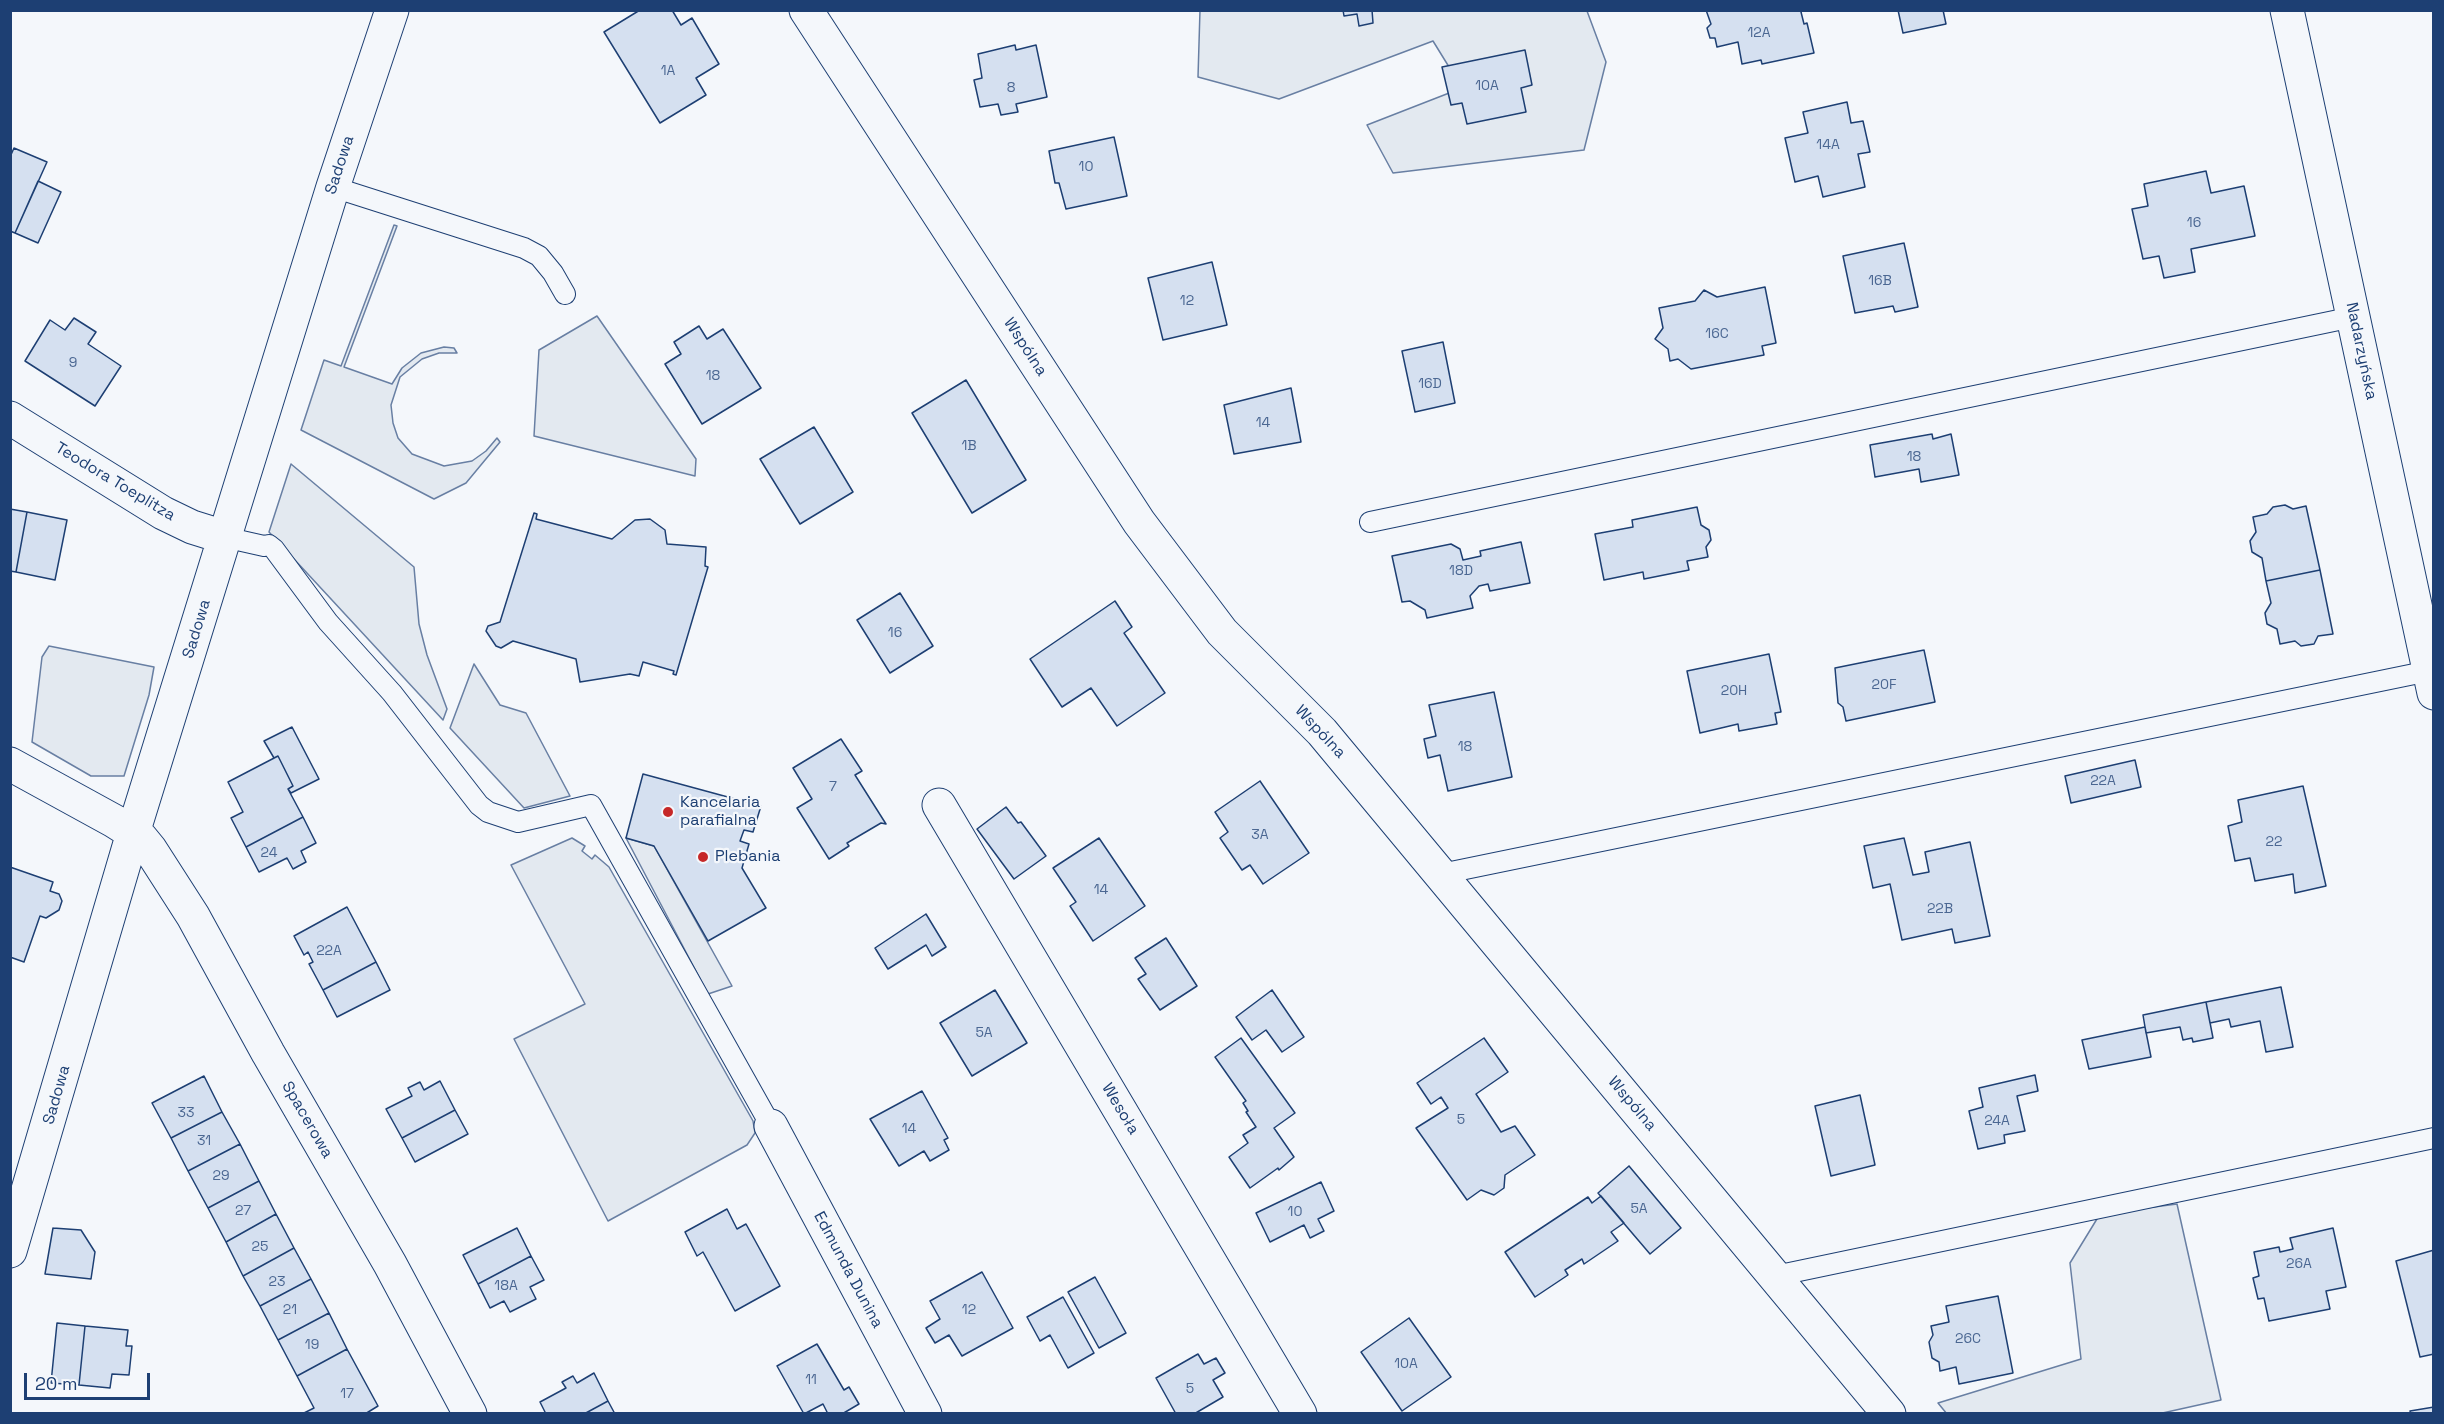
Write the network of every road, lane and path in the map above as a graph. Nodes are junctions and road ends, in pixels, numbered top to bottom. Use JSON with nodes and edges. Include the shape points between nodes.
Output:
{"nodes":[{"id":1,"x":392,"y":10,"type":"edge"},
{"id":2,"x":806,"y":10,"type":"edge"},
{"id":3,"x":2287,"y":10,"type":"edge"},
{"id":4,"x":333,"y":188,"type":"junction"},
{"id":5,"x":565,"y":294,"type":"dead end"},
{"id":6,"x":2353,"y":317,"type":"junction"},
{"id":7,"x":10,"y":418,"type":"edge"},
{"id":8,"x":1370,"y":522,"type":"dead end"},
{"id":9,"x":224,"y":537,"type":"junction"},
{"id":10,"x":2431,"y":682,"type":"edge"},
{"id":11,"x":10,"y":764,"type":"edge"},
{"id":12,"x":939,"y":805,"type":"dead end"},
{"id":13,"x":133,"y":833,"type":"junction"},
{"id":14,"x":1441,"y":874,"type":"junction"},
{"id":15,"x":771,"y":1126,"type":"joint"},
{"id":16,"x":2433,"y":1138,"type":"edge"},
{"id":17,"x":19,"y":1193,"type":"edge"},
{"id":18,"x":10,"y":1251,"type":"edge"},
{"id":19,"x":1775,"y":1276,"type":"junction"},
{"id":20,"x":459,"y":1410,"type":"edge"},
{"id":21,"x":925,"y":1413,"type":"edge"},
{"id":22,"x":1300,"y":1413,"type":"edge"},
{"id":23,"x":1889,"y":1413,"type":"edge"}],
"edges":[{"from":1,"to":4,"type":"street","name":"Sadowa"},
{"from":2,"to":14,"type":"street","name":"Wspólna","via":[[1139,522],[1222,632],[1322,732]]},
{"from":3,"to":6,"type":"street","name":"Nadarzyńska"},
{"from":4,"to":5,"type":"lane","via":[[524,248],[539,256]]},
{"from":4,"to":9,"type":"street","name":"Sadowa"},
{"from":6,"to":8,"type":"lane"},
{"from":6,"to":10,"type":"street","name":"Nadarzyńska"},
{"from":7,"to":9,"type":"street","name":"Teodora Toeplitza","via":[[163,513]]},
{"from":9,"to":13,"type":"street","name":"Sadowa"},
{"from":9,"to":15,"type":"lane","via":[[274,549],[328,622],[392,693],[488,812],[518,822],[591,805]]},
{"from":10,"to":14,"type":"lane"},
{"from":11,"to":13,"type":"street","name":"Spacerowa"},
{"from":12,"to":22,"type":"street","name":"Wesoła"},
{"from":13,"to":17,"type":"street","name":"Sadowa"},
{"from":13,"to":20,"type":"street","name":"Spacerowa","via":[[150,849],[193,916],[390,1264]]},
{"from":14,"to":19,"type":"street","name":"Wspólna"},
{"from":15,"to":21,"type":"street","name":"Edmunda Dunina"},
{"from":16,"to":19,"type":"lane"},
{"from":17,"to":18,"type":"street","name":"Sadowa"},
{"from":19,"to":23,"type":"street","name":"Wspólna"}]}
